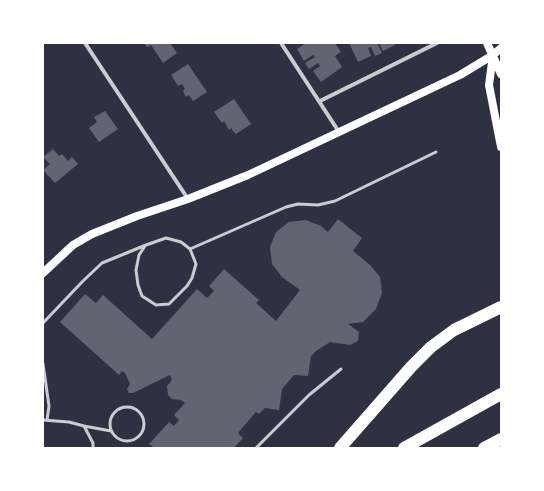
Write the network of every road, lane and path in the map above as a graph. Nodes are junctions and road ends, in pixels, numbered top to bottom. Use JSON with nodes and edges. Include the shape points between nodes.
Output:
{"nodes":[{"id":1,"x":85,"y":43,"type":"edge"},
{"id":2,"x":281,"y":43,"type":"edge"},
{"id":3,"x":437,"y":43,"type":"edge"},
{"id":4,"x":487,"y":43,"type":"edge"},
{"id":5,"x":501,"y":48,"type":"edge"},
{"id":6,"x":493,"y":55,"type":"junction"},
{"id":7,"x":501,"y":74,"type":"edge"},
{"id":8,"x":320,"y":101,"type":"junction"},
{"id":9,"x":340,"y":132,"type":"junction"},
{"id":10,"x":501,"y":147,"type":"edge"},
{"id":11,"x":436,"y":152,"type":"dead end"},
{"id":12,"x":188,"y":199,"type":"junction"},
{"id":13,"x":146,"y":245,"type":"junction"},
{"id":14,"x":190,"y":249,"type":"junction"},
{"id":15,"x":43,"y":273,"type":"edge"},
{"id":16,"x":501,"y":307,"type":"edge"},
{"id":17,"x":43,"y":323,"type":"edge"},
{"id":18,"x":43,"y":364,"type":"edge"},
{"id":19,"x":341,"y":369,"type":"dead end"},
{"id":20,"x":501,"y":394,"type":"edge"},
{"id":21,"x":45,"y":420,"type":"edge"},
{"id":22,"x":84,"y":426,"type":"junction"},
{"id":23,"x":111,"y":432,"type":"junction"},
{"id":24,"x":501,"y":439,"type":"edge"},
{"id":25,"x":92,"y":448,"type":"edge"},
{"id":26,"x":256,"y":448,"type":"edge"},
{"id":27,"x":340,"y":448,"type":"edge"},
{"id":28,"x":404,"y":448,"type":"edge"},
{"id":29,"x":484,"y":448,"type":"edge"}],
"edges":[{"from":1,"to":12,"type":"street"},
{"from":2,"to":8,"type":"street"},
{"from":3,"to":8,"type":"street"},
{"from":4,"to":6,"type":"main road"},
{"from":5,"to":6,"type":"main road"},
{"from":6,"to":7,"type":"main road"},
{"from":6,"to":9,"type":"main road","via":[[460,75]]},
{"from":6,"to":10,"type":"main road","via":[[489,85]]},
{"from":8,"to":9,"type":"street"},
{"from":9,"to":12,"type":"main road","via":[[248,175]]},
{"from":11,"to":14,"type":"lane","via":[[335,201],[318,205],[286,206]]},
{"from":12,"to":15,"type":"main road","via":[[92,234],[72,246]]},
{"from":13,"to":14,"type":"lane","via":[[166,238],[181,242]]},
{"from":13,"to":14,"type":"lane","via":[[139,255],[136,270],[138,285],[142,296],[156,305],[169,304],[192,278],[196,264]]},
{"from":13,"to":17,"type":"lane","via":[[102,263]]},
{"from":16,"to":27,"type":"highway","via":[[454,330],[431,347]]},
{"from":18,"to":21,"type":"lane","via":[[49,406]]},
{"from":19,"to":26,"type":"lane","via":[[310,395]]},
{"from":20,"to":28,"type":"highway"},
{"from":21,"to":22,"type":"lane"},
{"from":22,"to":23,"type":"lane"},
{"from":22,"to":25,"type":"lane","via":[[93,443]]},
{"from":23,"to":23,"type":"lane","via":[[125,441],[136,438],[144,423],[140,413],[130,407],[120,408],[110,421]]},
{"from":24,"to":29,"type":"highway"}]}
